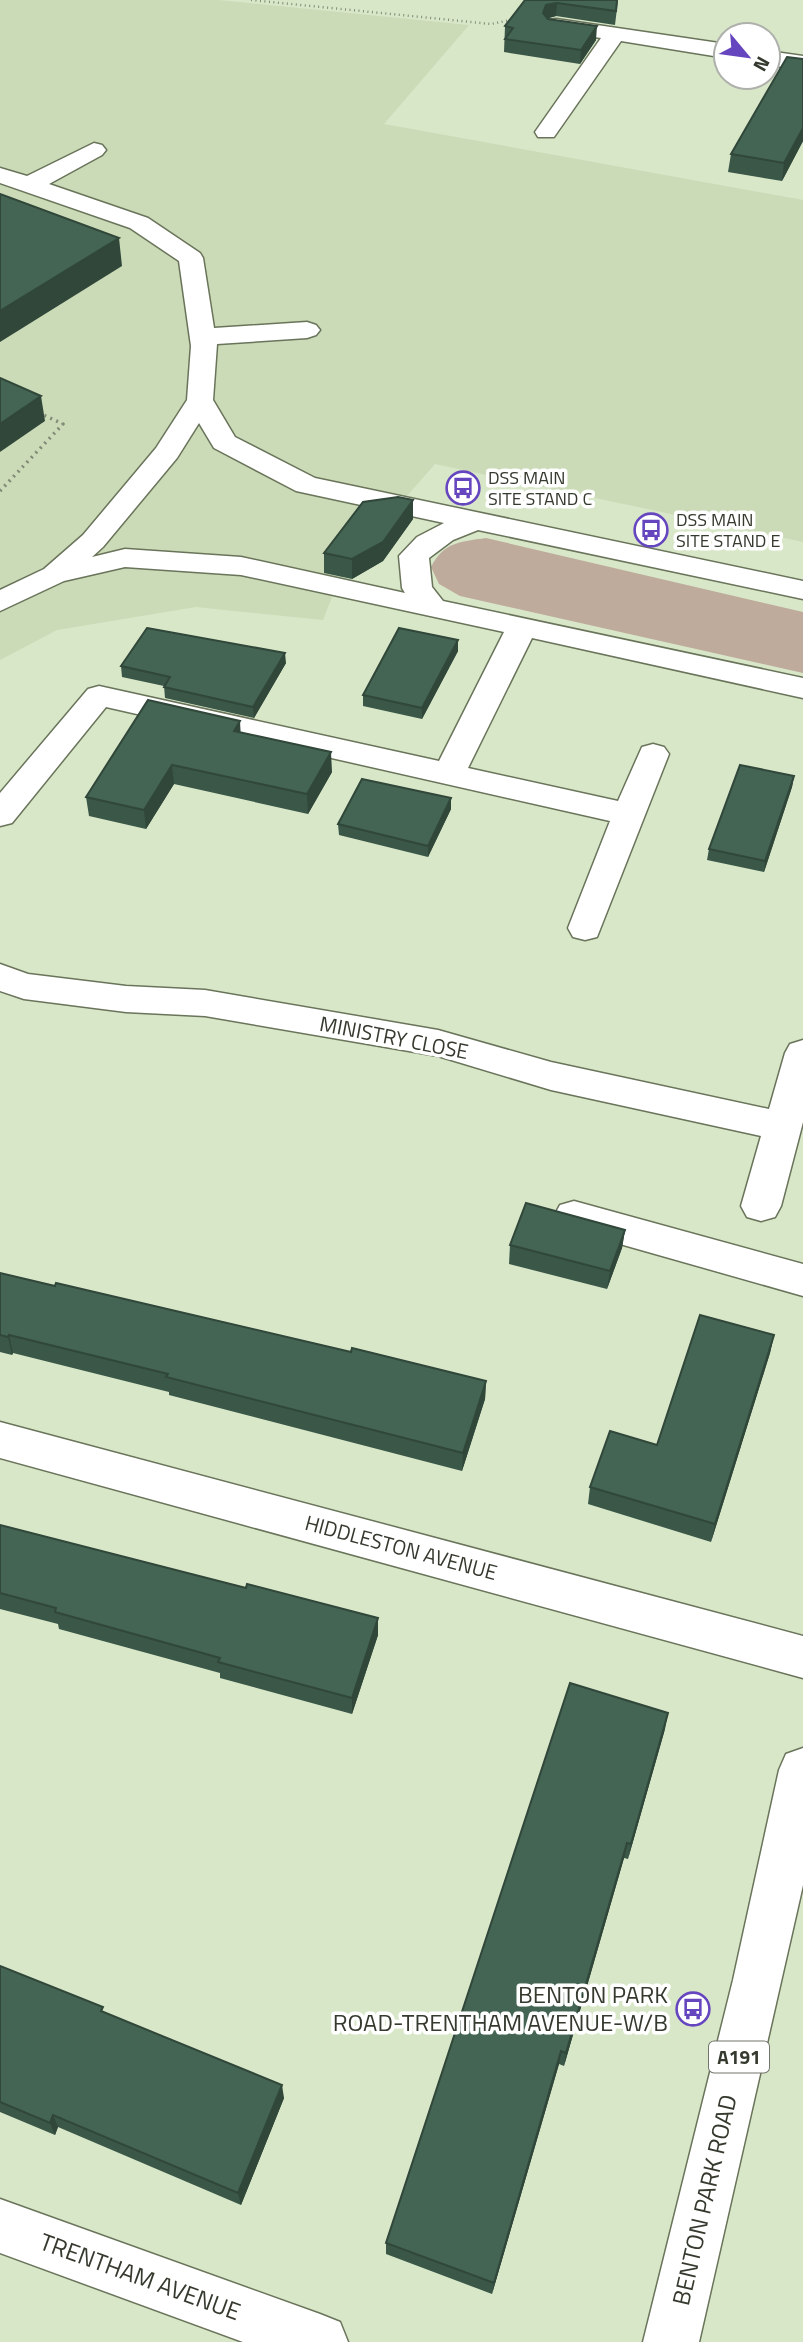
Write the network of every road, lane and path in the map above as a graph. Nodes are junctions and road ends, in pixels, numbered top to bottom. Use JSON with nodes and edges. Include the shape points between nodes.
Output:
{"nodes":[{"id":1,"x":251,"y":0,"type":"edge"},
{"id":2,"x":556,"y":25,"type":"joint"},
{"id":3,"x":616,"y":33,"type":"junction"},
{"id":4,"x":712,"y":49,"type":"edge"},
{"id":5,"x":782,"y":60,"type":"edge"},
{"id":6,"x":803,"y":63,"type":"edge"},
{"id":7,"x":546,"y":132,"type":"dead end"},
{"id":8,"x":94,"y":150,"type":"dead end"},
{"id":9,"x":0,"y":175,"type":"edge"},
{"id":10,"x":29,"y":185,"type":"junction"},
{"id":11,"x":307,"y":330,"type":"dead end"},
{"id":12,"x":202,"y":337,"type":"junction"},
{"id":13,"x":200,"y":400,"type":"junction"},
{"id":14,"x":38,"y":412,"type":"edge"},
{"id":15,"x":0,"y":491,"type":"edge"},
{"id":16,"x":477,"y":521,"type":"junction"},
{"id":17,"x":54,"y":575,"type":"junction"},
{"id":18,"x":803,"y":590,"type":"edge"},
{"id":19,"x":0,"y":602,"type":"edge"},
{"id":20,"x":433,"y":608,"type":"junction"},
{"id":21,"x":522,"y":627,"type":"junction"},
{"id":22,"x":803,"y":688,"type":"edge"},
{"id":23,"x":653,"y":754,"type":"dead end"},
{"id":24,"x":449,"y":774,"type":"junction"},
{"id":25,"x":630,"y":814,"type":"junction"},
{"id":26,"x":0,"y":815,"type":"edge"},
{"id":27,"x":585,"y":928,"type":"dead end"},
{"id":28,"x":0,"y":977,"type":"edge"},
{"id":29,"x":803,"y":1053,"type":"edge"},
{"id":30,"x":783,"y":1126,"type":"junction"},
{"id":31,"x":761,"y":1206,"type":"dead end"},
{"id":32,"x":548,"y":1210,"type":"edge"},
{"id":33,"x":803,"y":1280,"type":"edge"},
{"id":34,"x":0,"y":1440,"type":"edge"},
{"id":35,"x":803,"y":1657,"type":"edge"},
{"id":36,"x":803,"y":1770,"type":"edge"},
{"id":37,"x":0,"y":2226,"type":"edge"},
{"id":38,"x":320,"y":2342,"type":"edge"},
{"id":39,"x":671,"y":2342,"type":"edge"}],
"edges":[{"from":1,"to":2,"type":"path","via":[[491,24],[524,17]]},
{"from":2,"to":3,"type":"street"},
{"from":3,"to":4,"type":"street"},
{"from":3,"to":7,"type":"street"},
{"from":5,"to":6,"type":"street"},
{"from":8,"to":10,"type":"street"},
{"from":9,"to":10,"type":"street"},
{"from":10,"to":12,"type":"street","via":[[139,223],[191,258]]},
{"from":11,"to":12,"type":"street"},
{"from":12,"to":13,"type":"street"},
{"from":13,"to":16,"type":"street","via":[[224,442],[306,485]]},
{"from":13,"to":17,"type":"street","via":[[167,452],[112,520]]},
{"from":14,"to":15,"type":"path","via":[[63,424]]},
{"from":16,"to":18,"type":"street"},
{"from":16,"to":20,"type":"street","via":[[444,531],[414,556],[417,588]]},
{"from":17,"to":19,"type":"street"},
{"from":17,"to":20,"type":"street","via":[[125,558],[241,566]]},
{"from":20,"to":21,"type":"street"},
{"from":21,"to":22,"type":"street"},
{"from":21,"to":24,"type":"street"},
{"from":23,"to":25,"type":"street"},
{"from":24,"to":25,"type":"street"},
{"from":24,"to":26,"type":"street","via":[[99,696]]},
{"from":25,"to":27,"type":"street"},
{"from":28,"to":30,"type":"street","name":"MINISTRY CLOSE","via":[[23,986],[205,1003],[438,1043],[551,1076]]},
{"from":29,"to":30,"type":"street"},
{"from":30,"to":31,"type":"street"},
{"from":32,"to":33,"type":"street"},
{"from":34,"to":35,"type":"street","name":"HIDDLESTON AVENUE"},
{"from":36,"to":39,"type":"street","name":"BENTON PARK ROAD","number":"A191"},
{"from":37,"to":38,"type":"street","name":"TRENTHAM AVENUE"}]}
